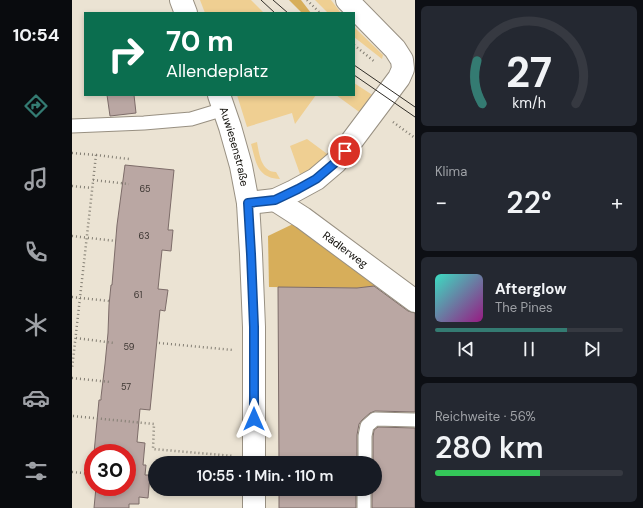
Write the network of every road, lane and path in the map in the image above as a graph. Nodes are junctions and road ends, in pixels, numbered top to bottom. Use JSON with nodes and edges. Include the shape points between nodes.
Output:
{"nodes":[{"id":1,"x":181,"y":0,"type":"edge"},
{"id":2,"x":308,"y":0,"type":"edge"},
{"id":3,"x":347,"y":0,"type":"edge"},
{"id":4,"x":186,"y":12,"type":"edge"},
{"id":5,"x":319,"y":12,"type":"edge"},
{"id":6,"x":221,"y":102,"type":"edge"},
{"id":7,"x":376,"y":109,"type":"junction"},
{"id":8,"x":72,"y":126,"type":"edge"},
{"id":9,"x":415,"y":138,"type":"edge"},
{"id":10,"x":72,"y":152,"type":"edge"},
{"id":11,"x":96,"y":155,"type":"junction"},
{"id":12,"x":129,"y":159,"type":"dead end"},
{"id":13,"x":93,"y":180,"type":"junction"},
{"id":14,"x":129,"y":184,"type":"dead end"},
{"id":15,"x":72,"y":186,"type":"edge"},
{"id":16,"x":92,"y":188,"type":"junction"},
{"id":17,"x":275,"y":200,"type":"junction"},
{"id":18,"x":248,"y":203,"type":"junction"},
{"id":19,"x":72,"y":236,"type":"edge"},
{"id":20,"x":87,"y":238,"type":"junction"},
{"id":21,"x":116,"y":241,"type":"dead end"},
{"id":22,"x":72,"y":297,"type":"edge"},
{"id":23,"x":80,"y":298,"type":"junction"},
{"id":24,"x":109,"y":301,"type":"dead end"},
{"id":25,"x":415,"y":301,"type":"edge"},
{"id":26,"x":76,"y":338,"type":"junction"},
{"id":27,"x":114,"y":343,"type":"dead end"},
{"id":28,"x":160,"y":343,"type":"dead end"},
{"id":29,"x":73,"y":345,"type":"edge"},
{"id":30,"x":235,"y":350,"type":"dead end"},
{"id":31,"x":72,"y":369,"type":"edge"},
{"id":32,"x":72,"y":378,"type":"edge"},
{"id":33,"x":110,"y":382,"type":"dead end"},
{"id":34,"x":72,"y":415,"type":"edge"},
{"id":35,"x":415,"y":420,"type":"edge"},
{"id":36,"x":217,"y":456,"type":"edge"},
{"id":37,"x":245,"y":456,"type":"edge"},
{"id":38,"x":365,"y":456,"type":"edge"},
{"id":39,"x":72,"y":472,"type":"edge"},
{"id":40,"x":84,"y":473,"type":"edge"},
{"id":41,"x":254,"y":496,"type":"edge"},
{"id":42,"x":364,"y":496,"type":"edge"},
{"id":43,"x":254,"y":508,"type":"edge"},
{"id":44,"x":364,"y":508,"type":"edge"}],
"edges":[{"from":1,"to":4,"type":"street"},
{"from":2,"to":5,"type":"path"},
{"from":3,"to":7,"type":"street","via":[[395,49],[402,60],[403,69],[399,78]]},
{"from":6,"to":8,"type":"lane","via":[[191,119],[144,124]]},
{"from":6,"to":18,"type":"street","name":"Auwiesenstraße","via":[[241,166]]},
{"from":7,"to":9,"type":"path"},
{"from":7,"to":17,"type":"street","via":[[336,162],[316,179]]},
{"from":10,"to":11,"type":"path"},
{"from":11,"to":12,"type":"path"},
{"from":11,"to":13,"type":"path"},
{"from":13,"to":14,"type":"path"},
{"from":13,"to":16,"type":"path"},
{"from":15,"to":16,"type":"path"},
{"from":16,"to":20,"type":"path"},
{"from":17,"to":18,"type":"street"},
{"from":17,"to":25,"type":"street","name":"Rädlerweg"},
{"from":18,"to":37,"type":"street","name":"Auwiesenstraße","via":[[254,327]]},
{"from":19,"to":20,"type":"path"},
{"from":20,"to":21,"type":"path"},
{"from":20,"to":23,"type":"path"},
{"from":22,"to":23,"type":"path"},
{"from":23,"to":24,"type":"path"},
{"from":23,"to":26,"type":"path"},
{"from":26,"to":27,"type":"path"},
{"from":26,"to":29,"type":"path"},
{"from":28,"to":30,"type":"path"},
{"from":29,"to":31,"type":"path"},
{"from":32,"to":33,"type":"path"},
{"from":34,"to":36,"type":"path","via":[[154,424],[153,449]]},
{"from":35,"to":38,"type":"lane","via":[[375,419],[367,426]]},
{"from":39,"to":40,"type":"path"},
{"from":41,"to":43,"type":"street"},
{"from":42,"to":44,"type":"lane"}]}
